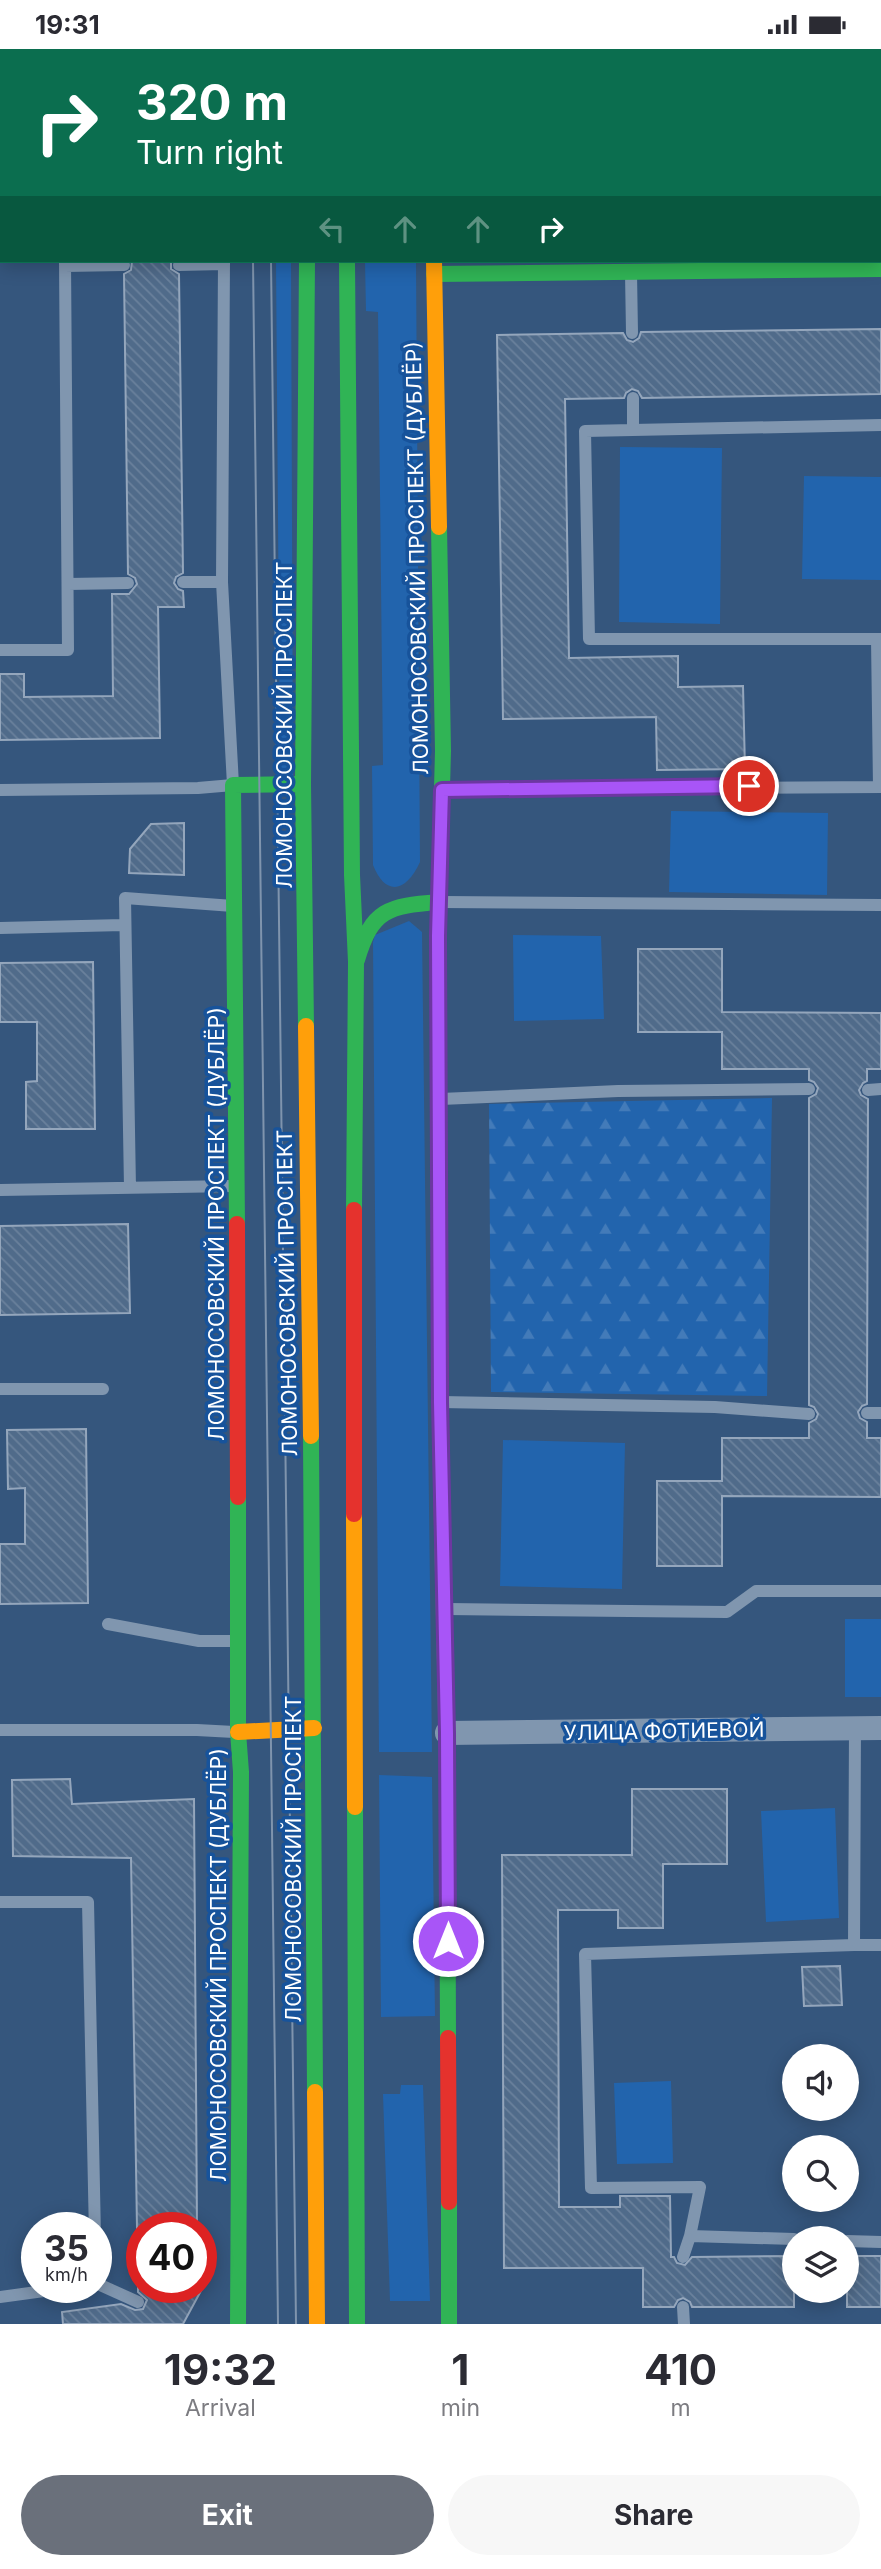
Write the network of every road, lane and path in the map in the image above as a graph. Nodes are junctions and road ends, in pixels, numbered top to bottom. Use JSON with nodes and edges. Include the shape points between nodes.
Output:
{"nodes":[{"id":1,"x":202,"y":263,"type":"edge"},
{"id":2,"x":224,"y":263,"type":"edge"},
{"id":3,"x":307,"y":263,"type":"edge"},
{"id":4,"x":346,"y":263,"type":"edge"},
{"id":5,"x":65,"y":264,"type":"edge"},
{"id":6,"x":179,"y":264,"type":"dead end"},
{"id":7,"x":124,"y":265,"type":"dead end"},
{"id":8,"x":434,"y":268,"type":"edge"},
{"id":9,"x":881,"y":269,"type":"edge"},
{"id":10,"x":631,"y":272,"type":"junction"},
{"id":11,"x":632,"y":333,"type":"dead end"},
{"id":12,"x":633,"y":398,"type":"dead end"},
{"id":13,"x":881,"y":425,"type":"edge"},
{"id":14,"x":633,"y":428,"type":"junction"},
{"id":15,"x":183,"y":582,"type":"dead end"},
{"id":16,"x":222,"y":582,"type":"junction"},
{"id":17,"x":128,"y":583,"type":"dead end"},
{"id":18,"x":68,"y":584,"type":"junction"},
{"id":19,"x":879,"y":639,"type":"edge"},
{"id":20,"x":0,"y":650,"type":"edge"},
{"id":21,"x":303,"y":784,"type":"junction"},
{"id":22,"x":233,"y":785,"type":"junction"},
{"id":23,"x":880,"y":787,"type":"edge"},
{"id":24,"x":0,"y":790,"type":"edge"},
{"id":25,"x":442,"y":790,"type":"junction"},
{"id":26,"x":319,"y":884,"type":"dead end"},
{"id":27,"x":336,"y":884,"type":"dead end"},
{"id":28,"x":439,"y":902,"type":"junction"},
{"id":29,"x":353,"y":903,"type":"junction"},
{"id":30,"x":304,"y":905,"type":"junction"},
{"id":31,"x":881,"y":905,"type":"edge"},
{"id":32,"x":234,"y":906,"type":"junction"},
{"id":33,"x":123,"y":925,"type":"junction"},
{"id":34,"x":0,"y":928,"type":"edge"},
{"id":35,"x":356,"y":962,"type":"junction"},
{"id":36,"x":809,"y":1089,"type":"dead end"},
{"id":37,"x":440,"y":1099,"type":"junction"},
{"id":38,"x":237,"y":1186,"type":"junction"},
{"id":39,"x":131,"y":1188,"type":"junction"},
{"id":40,"x":0,"y":1190,"type":"edge"},
{"id":41,"x":0,"y":1389,"type":"edge"},
{"id":42,"x":103,"y":1389,"type":"dead end"},
{"id":43,"x":440,"y":1402,"type":"junction"},
{"id":44,"x":867,"y":1413,"type":"dead end"},
{"id":45,"x":881,"y":1413,"type":"edge"},
{"id":46,"x":809,"y":1414,"type":"dead end"},
{"id":47,"x":354,"y":1575,"type":"junction"},
{"id":48,"x":312,"y":1576,"type":"junction"},
{"id":49,"x":881,"y":1591,"type":"edge"},
{"id":50,"x":445,"y":1608,"type":"junction"},
{"id":51,"x":108,"y":1624,"type":"dead end"},
{"id":52,"x":239,"y":1641,"type":"junction"},
{"id":53,"x":314,"y":1728,"type":"junction"},
{"id":54,"x":855,"y":1728,"type":"junction"},
{"id":55,"x":881,"y":1728,"type":"edge"},
{"id":56,"x":0,"y":1730,"type":"edge"},
{"id":57,"x":238,"y":1732,"type":"junction"},
{"id":58,"x":447,"y":1733,"type":"junction"},
{"id":59,"x":0,"y":1902,"type":"edge"},
{"id":60,"x":854,"y":1945,"type":"junction"},
{"id":61,"x":881,"y":1945,"type":"edge"},
{"id":62,"x":95,"y":2212,"type":"edge"},
{"id":63,"x":690,"y":2236,"type":"junction"},
{"id":64,"x":782,"y":2239,"type":"edge"},
{"id":65,"x":859,"y":2241,"type":"edge"},
{"id":66,"x":881,"y":2242,"type":"edge"},
{"id":67,"x":683,"y":2257,"type":"dead end"},
{"id":68,"x":21,"y":2294,"type":"edge"},
{"id":69,"x":0,"y":2297,"type":"edge"},
{"id":70,"x":683,"y":2307,"type":"dead end"},
{"id":71,"x":238,"y":2324,"type":"edge"},
{"id":72,"x":317,"y":2324,"type":"edge"},
{"id":73,"x":357,"y":2324,"type":"edge"},
{"id":74,"x":449,"y":2324,"type":"edge"},
{"id":75,"x":684,"y":2324,"type":"edge"}],
"edges":[{"from":1,"to":6,"type":"lane"},
{"from":2,"to":16,"type":"lane"},
{"from":3,"to":21,"type":"street","name":"ЛОМОНОСОВСКИЙ ПРОСПЕКТ"},
{"from":4,"to":29,"type":"street"},
{"from":5,"to":7,"type":"lane"},
{"from":5,"to":18,"type":"lane"},
{"from":8,"to":10,"type":"street"},
{"from":8,"to":25,"type":"street","name":"ЛОМОНОСОВСКИЙ ПРОСПЕКТ (ДУБЛЁР)"},
{"from":9,"to":10,"type":"street"},
{"from":10,"to":11,"type":"lane"},
{"from":12,"to":14,"type":"lane"},
{"from":13,"to":14,"type":"lane"},
{"from":14,"to":19,"type":"lane","via":[[585,431],[589,639]]},
{"from":15,"to":16,"type":"lane"},
{"from":16,"to":22,"type":"lane"},
{"from":17,"to":18,"type":"lane"},
{"from":18,"to":20,"type":"lane","via":[[68,650]]},
{"from":19,"to":23,"type":"lane"},
{"from":21,"to":22,"type":"street"},
{"from":21,"to":30,"type":"street","name":"ЛОМОНОСОВСКИЙ ПРОСПЕКТ"},
{"from":22,"to":24,"type":"lane"},
{"from":22,"to":32,"type":"street","name":"ЛОМОНОСОВСКИЙ ПРОСПЕКТ (ДУБЛЁР)"},
{"from":23,"to":25,"type":"lane"},
{"from":25,"to":28,"type":"street","name":"ЛОМОНОСОВСКИЙ ПРОСПЕКТ (ДУБЛЁР)"},
{"from":26,"to":30,"type":"street"},
{"from":27,"to":29,"type":"street"},
{"from":28,"to":31,"type":"lane"},
{"from":28,"to":35,"type":"street","via":[[404,904],[381,916],[368,929]]},
{"from":28,"to":37,"type":"street","name":"ЛОМОНОСОВСКИЙ ПРОСПЕКТ (ДУБЛЁР)"},
{"from":29,"to":35,"type":"street"},
{"from":30,"to":48,"type":"street","name":"ЛОМОНОСОВСКИЙ ПРОСПЕКТ"},
{"from":32,"to":33,"type":"lane","via":[[124,898]]},
{"from":32,"to":38,"type":"street","name":"ЛОМОНОСОВСКИЙ ПРОСПЕКТ (ДУБЛЁР)"},
{"from":33,"to":34,"type":"lane"},
{"from":33,"to":39,"type":"lane"},
{"from":35,"to":47,"type":"street"},
{"from":36,"to":37,"type":"lane"},
{"from":37,"to":43,"type":"street","name":"ЛОМОНОСОВСКИЙ ПРОСПЕКТ (ДУБЛЁР)"},
{"from":38,"to":39,"type":"lane"},
{"from":38,"to":52,"type":"street","name":"ЛОМОНОСОВСКИЙ ПРОСПЕКТ (ДУБЛЁР)"},
{"from":39,"to":40,"type":"lane"},
{"from":41,"to":42,"type":"lane"},
{"from":43,"to":46,"type":"lane"},
{"from":43,"to":50,"type":"street","name":"ЛОМОНОСОВСКИЙ ПРОСПЕКТ (ДУБЛЁР)"},
{"from":44,"to":45,"type":"lane"},
{"from":47,"to":48,"type":"street","via":[[348,1587],[332,1592],[321,1589]]},
{"from":47,"to":73,"type":"street"},
{"from":48,"to":53,"type":"street","name":"ЛОМОНОСОВСКИЙ ПРОСПЕКТ"},
{"from":49,"to":50,"type":"lane","via":[[756,1591],[727,1612]]},
{"from":50,"to":58,"type":"street","name":"ЛОМОНОСОВСКИЙ ПРОСПЕКТ (ДУБЛЁР)"},
{"from":51,"to":52,"type":"lane","via":[[199,1641]]},
{"from":52,"to":57,"type":"street","name":"ЛОМОНОСОВСКИЙ ПРОСПЕКТ (ДУБЛЁР)"},
{"from":53,"to":57,"type":"street","name":"ЛОМОНОСОВСКИЙ ПРОСПЕКТ (ДУБЛЁР)"},
{"from":53,"to":72,"type":"street","name":"ЛОМОНОСОВСКИЙ ПРОСПЕКТ"},
{"from":54,"to":55,"type":"street","name":"УЛИЦА ФОТИЕВОЙ"},
{"from":54,"to":58,"type":"street","name":"УЛИЦА ФОТИЕВОЙ"},
{"from":54,"to":60,"type":"lane"},
{"from":56,"to":57,"type":"lane"},
{"from":57,"to":71,"type":"street","name":"ЛОМОНОСОВСКИЙ ПРОСПЕКТ (ДУБЛЁР)"},
{"from":58,"to":74,"type":"street","name":"ЛОМОНОСОВСКИЙ ПРОСПЕКТ (ДУБЛЁР)"},
{"from":59,"to":62,"type":"lane","via":[[88,1902]]},
{"from":60,"to":61,"type":"lane"},
{"from":60,"to":63,"type":"lane","via":[[585,1954],[591,2188],[700,2187]]},
{"from":63,"to":64,"type":"lane"},
{"from":63,"to":67,"type":"lane"},
{"from":65,"to":66,"type":"lane"},
{"from":68,"to":69,"type":"lane"},
{"from":70,"to":75,"type":"lane"}]}
